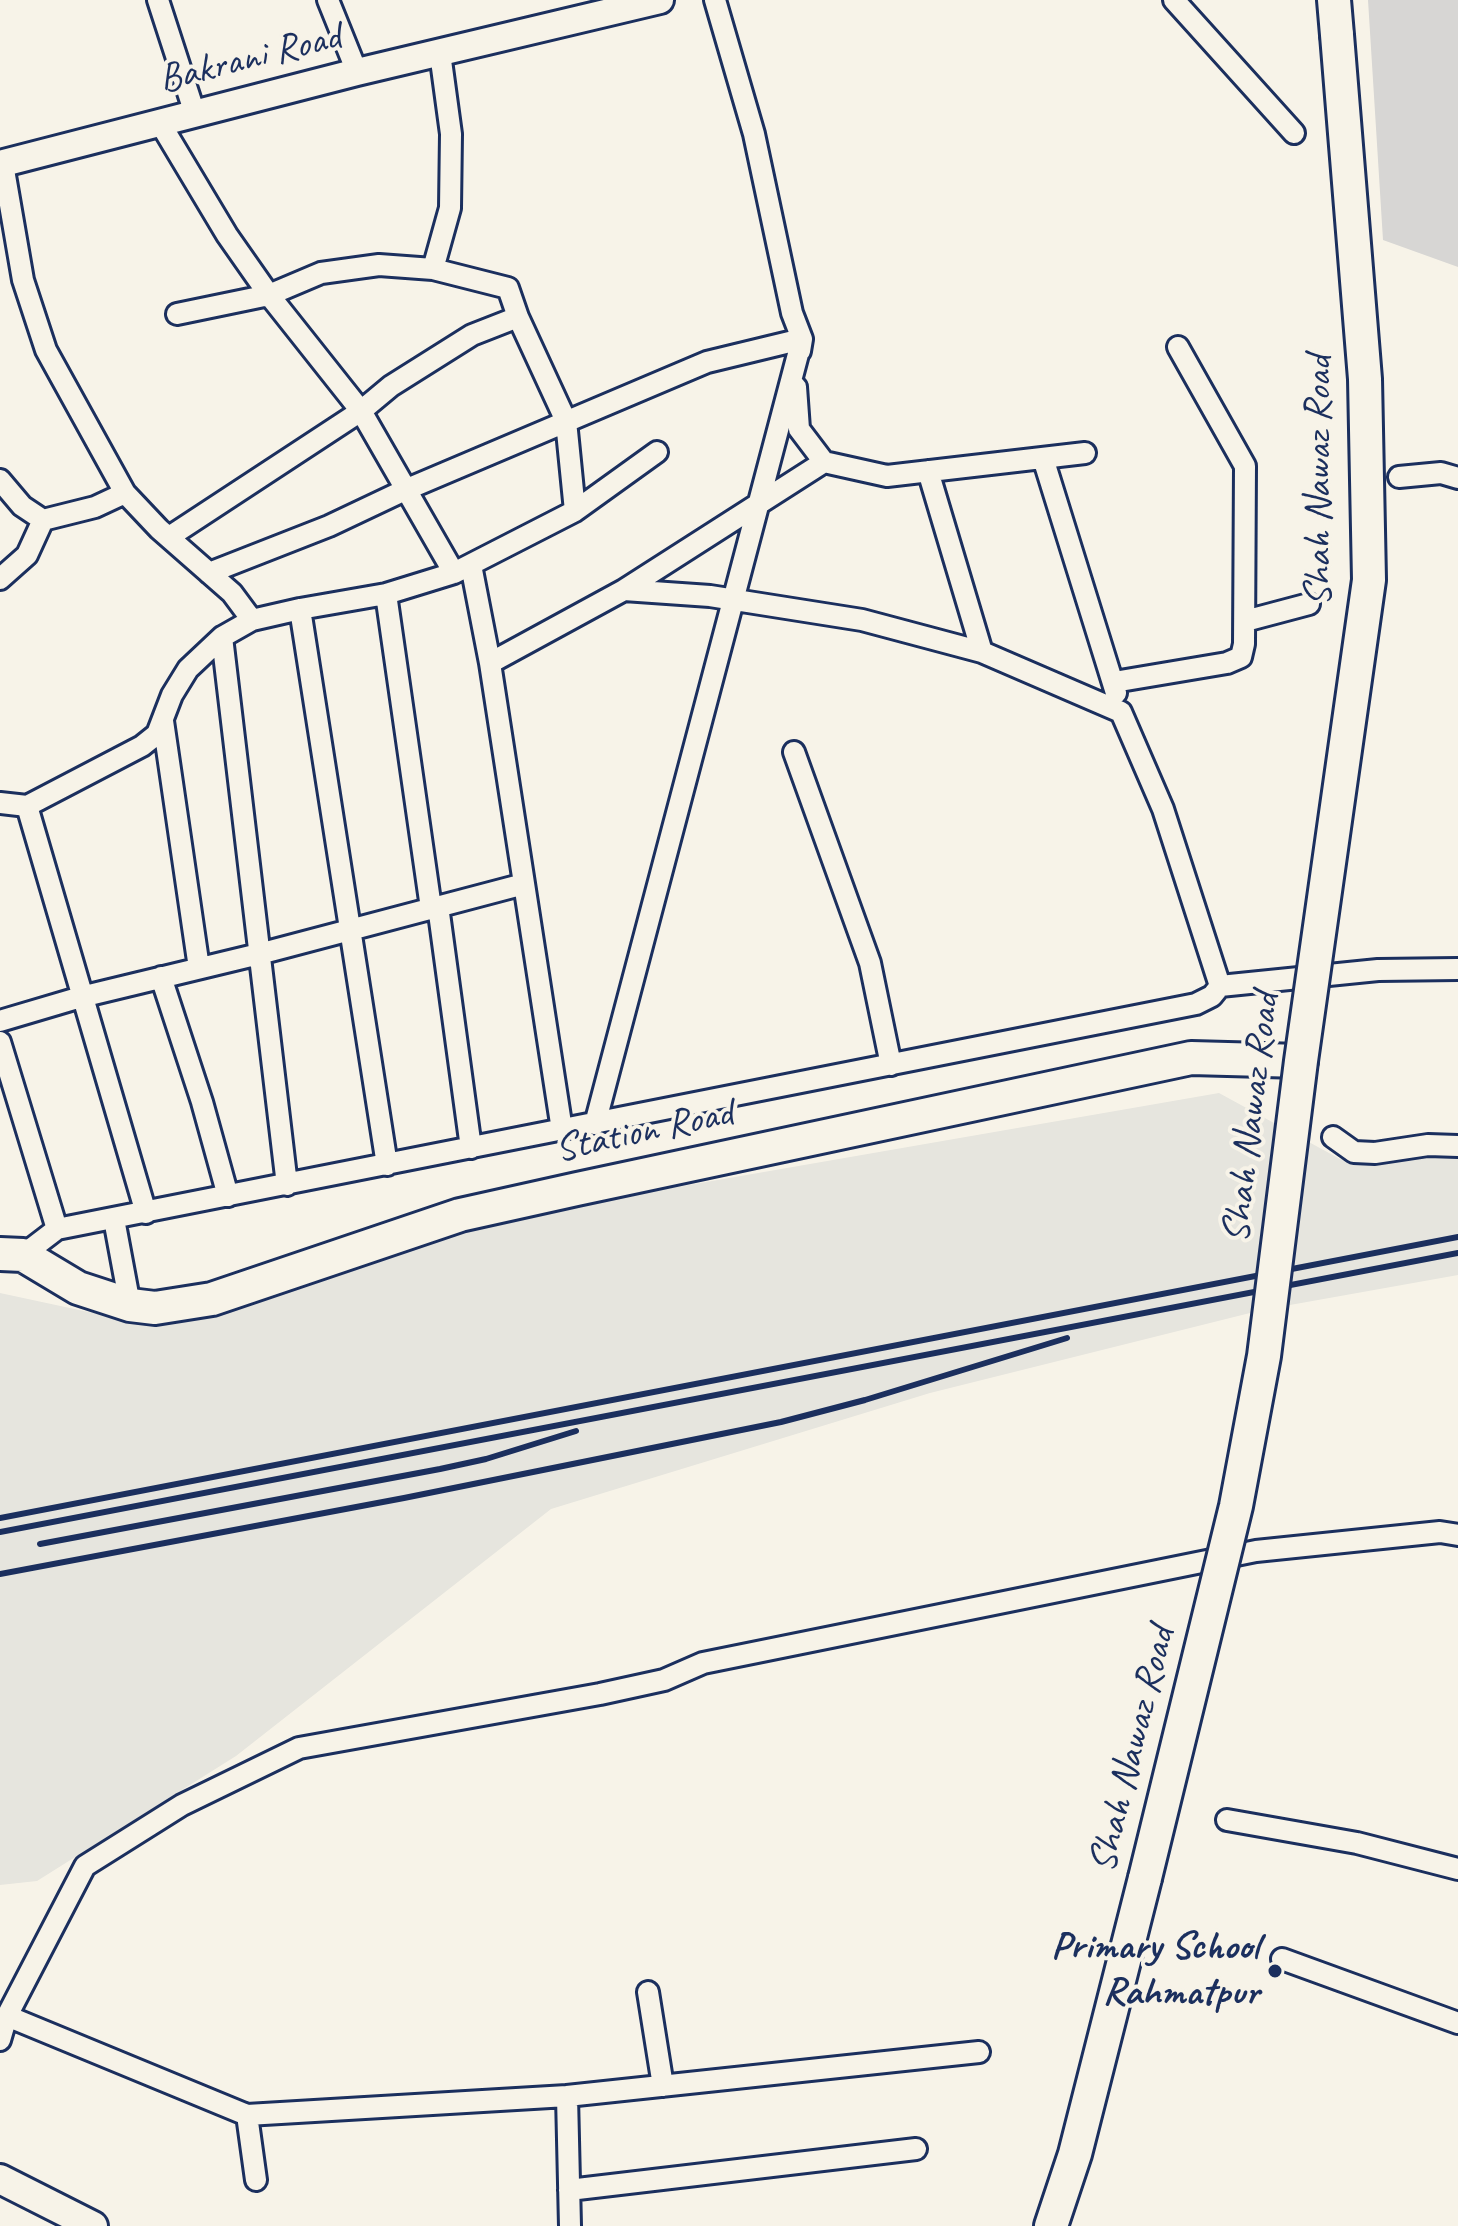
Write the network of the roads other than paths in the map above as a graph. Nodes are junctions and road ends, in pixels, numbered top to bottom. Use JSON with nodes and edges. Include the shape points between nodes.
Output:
{"nodes":[{"id":1,"x":158,"y":0,"type":"edge"},
{"id":2,"x":328,"y":0,"type":"edge"},
{"id":3,"x":660,"y":0,"type":"edge"},
{"id":4,"x":715,"y":0,"type":"edge"},
{"id":5,"x":1174,"y":0,"type":"edge"},
{"id":6,"x":1334,"y":0,"type":"edge"},
{"id":7,"x":440,"y":53,"type":"junction"},
{"id":8,"x":357,"y":72,"type":"junction"},
{"id":9,"x":195,"y":114,"type":"junction"},
{"id":10,"x":160,"y":123,"type":"junction"},
{"id":11,"x":1294,"y":133,"type":"dead end"},
{"id":12,"x":2,"y":164,"type":"edge"},
{"id":13,"x":433,"y":269,"type":"junction"},
{"id":14,"x":269,"y":295,"type":"junction"},
{"id":15,"x":177,"y":314,"type":"dead end"},
{"id":16,"x":518,"y":317,"type":"junction"},
{"id":17,"x":802,"y":339,"type":"junction"},
{"id":18,"x":1178,"y":347,"type":"dead end"},
{"id":19,"x":361,"y":411,"type":"junction"},
{"id":20,"x":566,"y":421,"type":"junction"},
{"id":21,"x":657,"y":452,"type":"dead end"},
{"id":22,"x":1085,"y":453,"type":"dead end"},
{"id":23,"x":1043,"y":458,"type":"junction"},
{"id":24,"x":824,"y":462,"type":"junction"},
{"id":25,"x":928,"y":471,"type":"junction"},
{"id":26,"x":1399,"y":477,"type":"dead end"},
{"id":27,"x":1458,"y":478,"type":"edge"},
{"id":28,"x":0,"y":480,"type":"edge"},
{"id":29,"x":405,"y":490,"type":"junction"},
{"id":30,"x":125,"y":493,"type":"junction"},
{"id":31,"x":758,"y":504,"type":"junction"},
{"id":32,"x":575,"y":511,"type":"junction"},
{"id":33,"x":43,"y":520,"type":"junction"},
{"id":34,"x":169,"y":537,"type":"junction"},
{"id":35,"x":463,"y":569,"type":"junction"},
{"id":36,"x":209,"y":573,"type":"junction"},
{"id":37,"x":0,"y":579,"type":"edge"},
{"id":38,"x":624,"y":590,"type":"junction"},
{"id":39,"x":386,"y":594,"type":"junction"},
{"id":40,"x":733,"y":600,"type":"junction"},
{"id":41,"x":1309,"y":604,"type":"dead end"},
{"id":42,"x":300,"y":609,"type":"junction"},
{"id":43,"x":252,"y":620,"type":"junction"},
{"id":44,"x":1245,"y":621,"type":"junction"},
{"id":45,"x":222,"y":637,"type":"junction"},
{"id":46,"x":982,"y":652,"type":"junction"},
{"id":47,"x":490,"y":663,"type":"junction"},
{"id":48,"x":1114,"y":682,"type":"junction"},
{"id":49,"x":1121,"y":712,"type":"junction"},
{"id":50,"x":163,"y":721,"type":"junction"},
{"id":51,"x":794,"y":752,"type":"dead end"},
{"id":52,"x":0,"y":803,"type":"edge"},
{"id":53,"x":27,"y":806,"type":"junction"},
{"id":54,"x":524,"y":884,"type":"junction"},
{"id":55,"x":434,"y":907,"type":"junction"},
{"id":56,"x":351,"y":929,"type":"junction"},
{"id":57,"x":259,"y":954,"type":"junction"},
{"id":58,"x":199,"y":968,"type":"junction"},
{"id":59,"x":1458,"y":969,"type":"edge"},
{"id":60,"x":161,"y":977,"type":"junction"},
{"id":61,"x":1220,"y":986,"type":"junction"},
{"id":62,"x":81,"y":997,"type":"junction"},
{"id":63,"x":0,"y":1021,"type":"edge"},
{"id":64,"x":0,"y":1042,"type":"edge"},
{"id":65,"x":1301,"y":1061,"type":"junction"},
{"id":66,"x":891,"y":1065,"type":"junction"},
{"id":67,"x":595,"y":1124,"type":"junction"},
{"id":68,"x":562,"y":1130,"type":"junction"},
{"id":69,"x":1333,"y":1137,"type":"dead end"},
{"id":70,"x":1458,"y":1146,"type":"edge"},
{"id":71,"x":471,"y":1148,"type":"junction"},
{"id":72,"x":387,"y":1165,"type":"junction"},
{"id":73,"x":287,"y":1185,"type":"junction"},
{"id":74,"x":228,"y":1196,"type":"junction"},
{"id":75,"x":146,"y":1213,"type":"junction"},
{"id":76,"x":114,"y":1219,"type":"junction"},
{"id":77,"x":57,"y":1229,"type":"junction"},
{"id":78,"x":8,"y":1257,"type":"edge"},
{"id":79,"x":130,"y":1305,"type":"junction"},
{"id":80,"x":1458,"y":1535,"type":"edge"},
{"id":81,"x":1227,"y":1820,"type":"dead end"},
{"id":82,"x":1458,"y":1869,"type":"edge"},
{"id":83,"x":1282,"y":1959,"type":"dead end"},
{"id":84,"x":648,"y":1992,"type":"dead end"},
{"id":85,"x":7,"y":2016,"type":"junction"},
{"id":86,"x":1458,"y":2023,"type":"edge"},
{"id":87,"x":0,"y":2040,"type":"edge"},
{"id":88,"x":979,"y":2052,"type":"dead end"},
{"id":89,"x":663,"y":2086,"type":"junction"},
{"id":90,"x":567,"y":2096,"type":"junction"},
{"id":91,"x":247,"y":2115,"type":"junction"},
{"id":92,"x":916,"y":2149,"type":"dead end"},
{"id":93,"x":0,"y":2179,"type":"edge"},
{"id":94,"x":256,"y":2180,"type":"dead end"},
{"id":95,"x":569,"y":2190,"type":"junction"},
{"id":96,"x":93,"y":2226,"type":"edge"},
{"id":97,"x":570,"y":2226,"type":"edge"},
{"id":98,"x":1051,"y":2226,"type":"edge"}],
"edges":[{"from":1,"to":9,"type":"street"},
{"from":2,"to":8,"type":"street"},
{"from":3,"to":7,"type":"street","name":"Bakrani Road"},
{"from":4,"to":17,"type":"street","via":[[754,134]]},
{"from":5,"to":11,"type":"street"},
{"from":6,"to":65,"type":"main road","name":"Shah Nawaz Road","bridge":true,"via":[[1365,379],[1369,580]]},
{"from":7,"to":8,"type":"street","name":"Bakrani Road"},
{"from":7,"to":13,"type":"street","via":[[451,134],[450,208]]},
{"from":8,"to":9,"type":"street","name":"Bakrani Road"},
{"from":9,"to":10,"type":"street","name":"Bakrani Road"},
{"from":10,"to":12,"type":"street","name":"Bakrani Road"},
{"from":10,"to":14,"type":"street"},
{"from":12,"to":30,"type":"street","via":[[23,280],[46,350]]},
{"from":13,"to":14,"type":"street","via":[[379,265],[321,273]]},
{"from":13,"to":16,"type":"street","via":[[508,288]]},
{"from":14,"to":15,"type":"street"},
{"from":14,"to":19,"type":"street"},
{"from":16,"to":19,"type":"street","via":[[472,335]]},
{"from":16,"to":20,"type":"street"},
{"from":17,"to":20,"type":"street","via":[[707,362]]},
{"from":17,"to":24,"type":"street","via":[[796,388],[799,429]]},
{"from":17,"to":31,"type":"street"},
{"from":18,"to":44,"type":"street","via":[[1245,466]]},
{"from":19,"to":29,"type":"street"},
{"from":19,"to":34,"type":"street"},
{"from":20,"to":29,"type":"street"},
{"from":20,"to":32,"type":"street"},
{"from":21,"to":32,"type":"street"},
{"from":22,"to":23,"type":"street"},
{"from":23,"to":25,"type":"street"},
{"from":23,"to":48,"type":"street"},
{"from":24,"to":25,"type":"street","via":[[887,476]]},
{"from":24,"to":31,"type":"street"},
{"from":25,"to":46,"type":"street"},
{"from":26,"to":27,"type":"street","via":[[1441,473]]},
{"from":28,"to":33,"type":"street","via":[[22,506]]},
{"from":29,"to":35,"type":"street"},
{"from":29,"to":36,"type":"street"},
{"from":30,"to":33,"type":"street"},
{"from":30,"to":34,"type":"street"},
{"from":31,"to":38,"type":"street"},
{"from":31,"to":40,"type":"street"},
{"from":32,"to":35,"type":"street"},
{"from":33,"to":37,"type":"street","via":[[27,555]]},
{"from":34,"to":36,"type":"street"},
{"from":35,"to":39,"type":"street"},
{"from":35,"to":47,"type":"street"},
{"from":36,"to":43,"type":"street"},
{"from":38,"to":40,"type":"street"},
{"from":38,"to":47,"type":"street"},
{"from":39,"to":42,"type":"street"},
{"from":39,"to":55,"type":"street"},
{"from":40,"to":46,"type":"street","via":[[862,620]]},
{"from":40,"to":67,"type":"street"},
{"from":41,"to":44,"type":"street"},
{"from":42,"to":43,"type":"street"},
{"from":42,"to":56,"type":"street"},
{"from":43,"to":45,"type":"street"},
{"from":44,"to":48,"type":"street","via":[[1241,657]]},
{"from":45,"to":50,"type":"street","via":[[188,669]]},
{"from":45,"to":57,"type":"street"},
{"from":46,"to":49,"type":"street"},
{"from":47,"to":54,"type":"street"},
{"from":48,"to":49,"type":"street"},
{"from":49,"to":61,"type":"street","via":[[1163,809]]},
{"from":50,"to":53,"type":"street","via":[[142,746]]},
{"from":50,"to":58,"type":"street"},
{"from":51,"to":66,"type":"street","via":[[870,963]]},
{"from":52,"to":53,"type":"street"},
{"from":53,"to":62,"type":"street"},
{"from":54,"to":55,"type":"street"},
{"from":54,"to":68,"type":"street"},
{"from":55,"to":56,"type":"street"},
{"from":55,"to":71,"type":"street"},
{"from":56,"to":57,"type":"street"},
{"from":56,"to":72,"type":"street"},
{"from":57,"to":58,"type":"street"},
{"from":57,"to":73,"type":"street"},
{"from":58,"to":60,"type":"street"},
{"from":59,"to":61,"type":"street","via":[[1378,970]]},
{"from":60,"to":62,"type":"street"},
{"from":60,"to":74,"type":"street"},
{"from":61,"to":66,"type":"street","via":[[1196,1004]]},
{"from":62,"to":63,"type":"street"},
{"from":62,"to":75,"type":"street"},
{"from":64,"to":77,"type":"street"},
{"from":65,"to":79,"type":"main road","name":"Station Road","via":[[1191,1058],[460,1215],[212,1299],[155,1308]]},
{"from":65,"to":98,"type":"main road","name":"Shah Nawaz Road","bridge":true,"via":[[1264,1356],[1236,1506],[1075,2154]]},
{"from":66,"to":67,"type":"street"},
{"from":67,"to":68,"type":"street"},
{"from":68,"to":71,"type":"street"},
{"from":69,"to":70,"type":"street","via":[[1354,1152]]},
{"from":71,"to":72,"type":"street"},
{"from":72,"to":73,"type":"street"},
{"from":73,"to":74,"type":"street"},
{"from":74,"to":75,"type":"street"},
{"from":75,"to":76,"type":"street"},
{"from":76,"to":77,"type":"street"},
{"from":76,"to":79,"type":"street"},
{"from":77,"to":78,"type":"street"},
{"from":78,"to":79,"type":"main road","name":"Station Road"},
{"from":80,"to":85,"type":"street","via":[[1440,1532],[1256,1551],[703,1663],[664,1680],[600,1694],[299,1748],[182,1805],[85,1866]]},
{"from":81,"to":82,"type":"street","via":[[1357,1843]]},
{"from":83,"to":86,"type":"street"},
{"from":84,"to":89,"type":"street"},
{"from":85,"to":87,"type":"street"},
{"from":85,"to":91,"type":"street"},
{"from":88,"to":89,"type":"street"},
{"from":89,"to":90,"type":"street"},
{"from":90,"to":91,"type":"street"},
{"from":90,"to":95,"type":"street"},
{"from":91,"to":94,"type":"street"},
{"from":92,"to":95,"type":"street"},
{"from":93,"to":96,"type":"main road"},
{"from":95,"to":97,"type":"street"}]}
